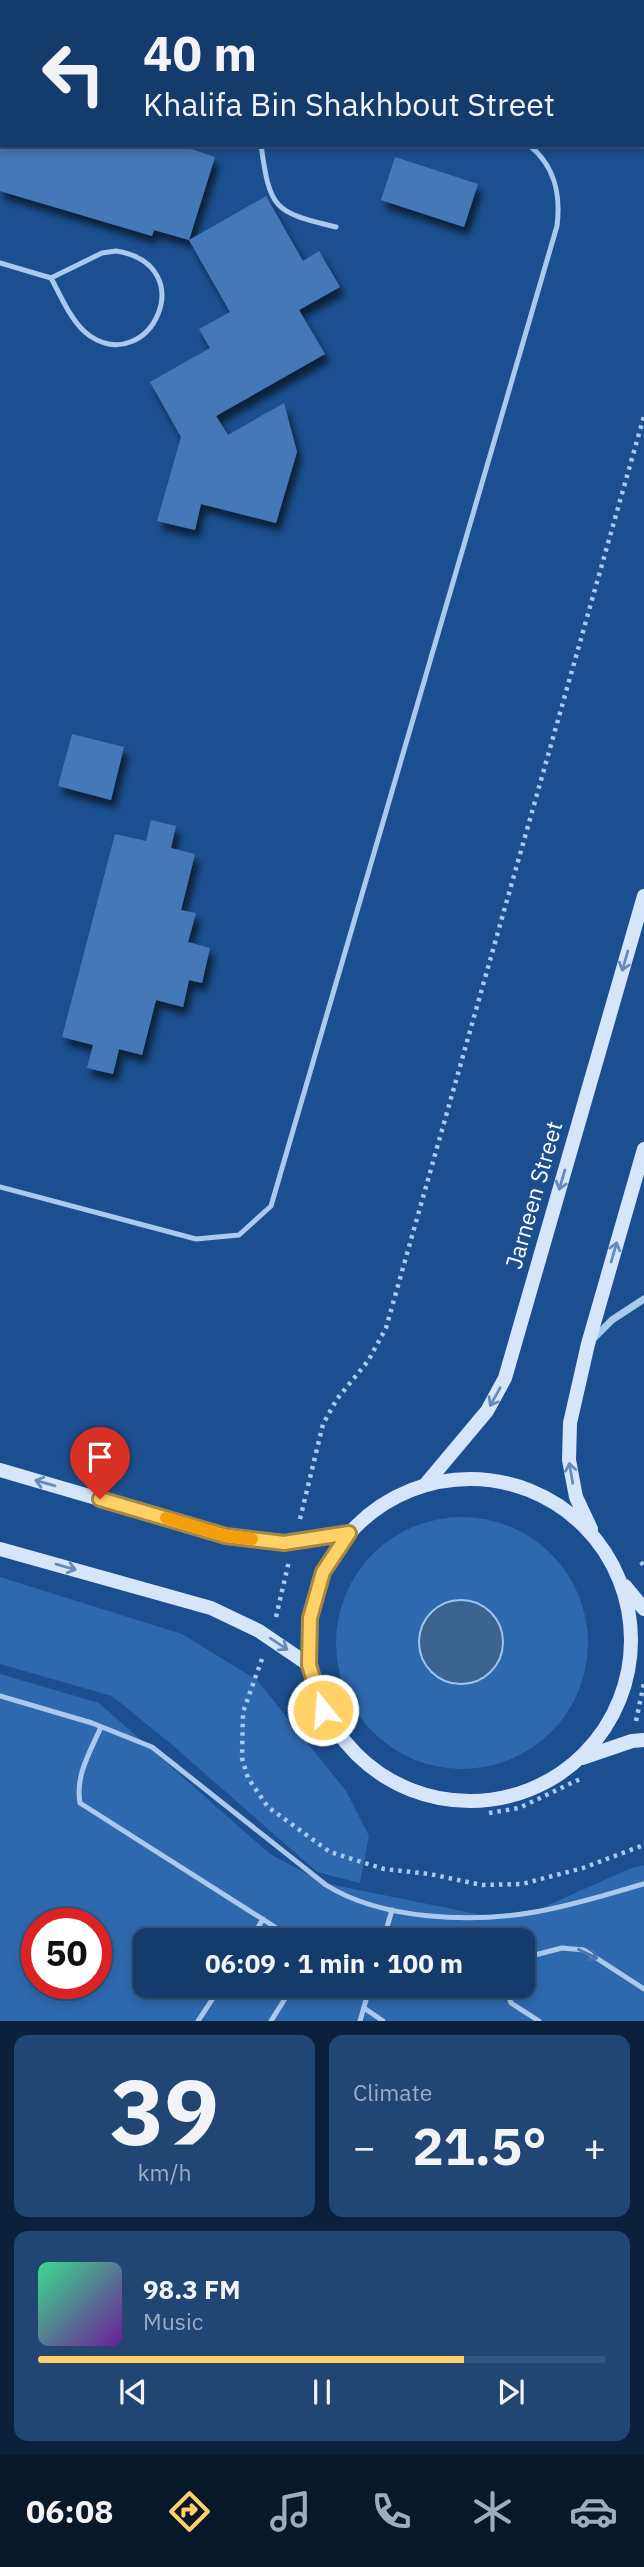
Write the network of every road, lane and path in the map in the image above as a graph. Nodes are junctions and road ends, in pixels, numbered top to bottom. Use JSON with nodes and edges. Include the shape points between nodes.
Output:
{"nodes":[{"id":1,"x":261,"y":147,"type":"edge"},
{"id":2,"x":531,"y":147,"type":"edge"},
{"id":3,"x":336,"y":227,"type":"dead end"},
{"id":4,"x":0,"y":263,"type":"edge"},
{"id":5,"x":51,"y":278,"type":"junction"},
{"id":6,"x":644,"y":416,"type":"edge"},
{"id":7,"x":644,"y":896,"type":"edge"},
{"id":8,"x":644,"y":1149,"type":"edge"},
{"id":9,"x":0,"y":1187,"type":"edge"},
{"id":10,"x":644,"y":1299,"type":"edge"},
{"id":11,"x":588,"y":1344,"type":"junction"},
{"id":12,"x":0,"y":1470,"type":"edge"},
{"id":13,"x":425,"y":1485,"type":"junction"},
{"id":14,"x":349,"y":1533,"type":"junction"},
{"id":15,"x":595,"y":1536,"type":"junction"},
{"id":16,"x":294,"y":1541,"type":"junction"},
{"id":17,"x":0,"y":1549,"type":"edge"},
{"id":18,"x":621,"y":1581,"type":"junction"},
{"id":19,"x":644,"y":1609,"type":"edge"},
{"id":20,"x":270,"y":1638,"type":"junction"},
{"id":21,"x":309,"y":1665,"type":"junction"},
{"id":22,"x":0,"y":1696,"type":"edge"},
{"id":23,"x":101,"y":1727,"type":"junction"},
{"id":24,"x":644,"y":1740,"type":"edge"},
{"id":25,"x":581,"y":1758,"type":"junction"},
{"id":26,"x":590,"y":1774,"type":"dead end"},
{"id":27,"x":489,"y":1813,"type":"dead end"},
{"id":28,"x":644,"y":1845,"type":"edge"},
{"id":29,"x":644,"y":1884,"type":"edge"},
{"id":30,"x":393,"y":1910,"type":"junction"},
{"id":31,"x":263,"y":1919,"type":"junction"},
{"id":32,"x":258,"y":1928,"type":"edge"},
{"id":33,"x":277,"y":1928,"type":"edge"},
{"id":34,"x":387,"y":1928,"type":"edge"},
{"id":35,"x":535,"y":1955,"type":"edge"},
{"id":36,"x":644,"y":1989,"type":"edge"},
{"id":37,"x":212,"y":1998,"type":"edge"},
{"id":38,"x":285,"y":1998,"type":"edge"},
{"id":39,"x":367,"y":1998,"type":"edge"},
{"id":40,"x":509,"y":1998,"type":"edge"},
{"id":41,"x":364,"y":2008,"type":"junction"},
{"id":42,"x":198,"y":2021,"type":"edge"},
{"id":43,"x":271,"y":2021,"type":"edge"},
{"id":44,"x":360,"y":2021,"type":"edge"},
{"id":45,"x":383,"y":2021,"type":"edge"},
{"id":46,"x":539,"y":2021,"type":"edge"}],
"edges":[{"from":1,"to":3,"type":"lane","via":[[267,184],[278,206],[299,218]]},
{"from":2,"to":9,"type":"lane","via":[[556,182],[557,226],[271,1206],[239,1235],[195,1239]]},
{"from":4,"to":5,"type":"lane"},
{"from":5,"to":5,"type":"lane","via":[[102,253],[130,253],[154,270],[161,290],[160,312],[144,335],[131,342],[102,342],[79,326]]},
{"from":6,"to":16,"type":"path","via":[[386,1328],[323,1424]]},
{"from":7,"to":13,"type":"main road","name":"Jarneen Street","one_way":true,"via":[[505,1378],[486,1411]]},
{"from":11,"to":8,"type":"main road","one_way":true},
{"from":10,"to":11,"type":"street","via":[[612,1320]]},
{"from":15,"to":11,"type":"main road","one_way":true,"via":[[576,1497],[569,1460],[570,1423]]},
{"from":16,"to":12,"type":"main road","one_way":true,"via":[[226,1536]]},
{"from":13,"to":14,"type":"main road","via":[[384,1504]]},
{"from":13,"to":15,"type":"main road","via":[[471,1479],[517,1486],[560,1505]]},
{"from":14,"to":16,"type":"main road"},
{"from":14,"to":21,"type":"main road","via":[[323,1572],[310,1618]]},
{"from":15,"to":18,"type":"main road"},
{"from":16,"to":20,"type":"path"},
{"from":17,"to":20,"type":"main road","one_way":true,"via":[[211,1608]]},
{"from":18,"to":19,"type":"main road"},
{"from":18,"to":25,"type":"main road","via":[[632,1628],[628,1676],[611,1721]]},
{"from":20,"to":21,"type":"main road","one_way":true},
{"from":20,"to":28,"type":"path","via":[[243,1712],[242,1758],[248,1778],[268,1807],[330,1852],[384,1869],[482,1885],[522,1885]]},
{"from":21,"to":25,"type":"main road","via":[[323,1710],[350,1750],[387,1780],[432,1798],[484,1802],[536,1788]]},
{"from":22,"to":23,"type":"lane"},
{"from":23,"to":30,"type":"lane","via":[[152,1747],[326,1885],[357,1902]]},
{"from":23,"to":31,"type":"lane","via":[[77,1787],[80,1803]]},
{"from":24,"to":25,"type":"main road"},
{"from":26,"to":27,"type":"path","via":[[519,1808]]},
{"from":29,"to":30,"type":"lane","via":[[559,1907],[507,1915],[454,1917]]},
{"from":30,"to":34,"type":"lane"},
{"from":31,"to":32,"type":"lane"},
{"from":31,"to":33,"type":"lane"},
{"from":35,"to":36,"type":"lane","one_way":true,"via":[[562,1948],[584,1950]]},
{"from":37,"to":42,"type":"lane"},
{"from":38,"to":43,"type":"lane"},
{"from":39,"to":41,"type":"lane"},
{"from":40,"to":46,"type":"lane"},
{"from":41,"to":44,"type":"lane"},
{"from":41,"to":45,"type":"lane"}]}
